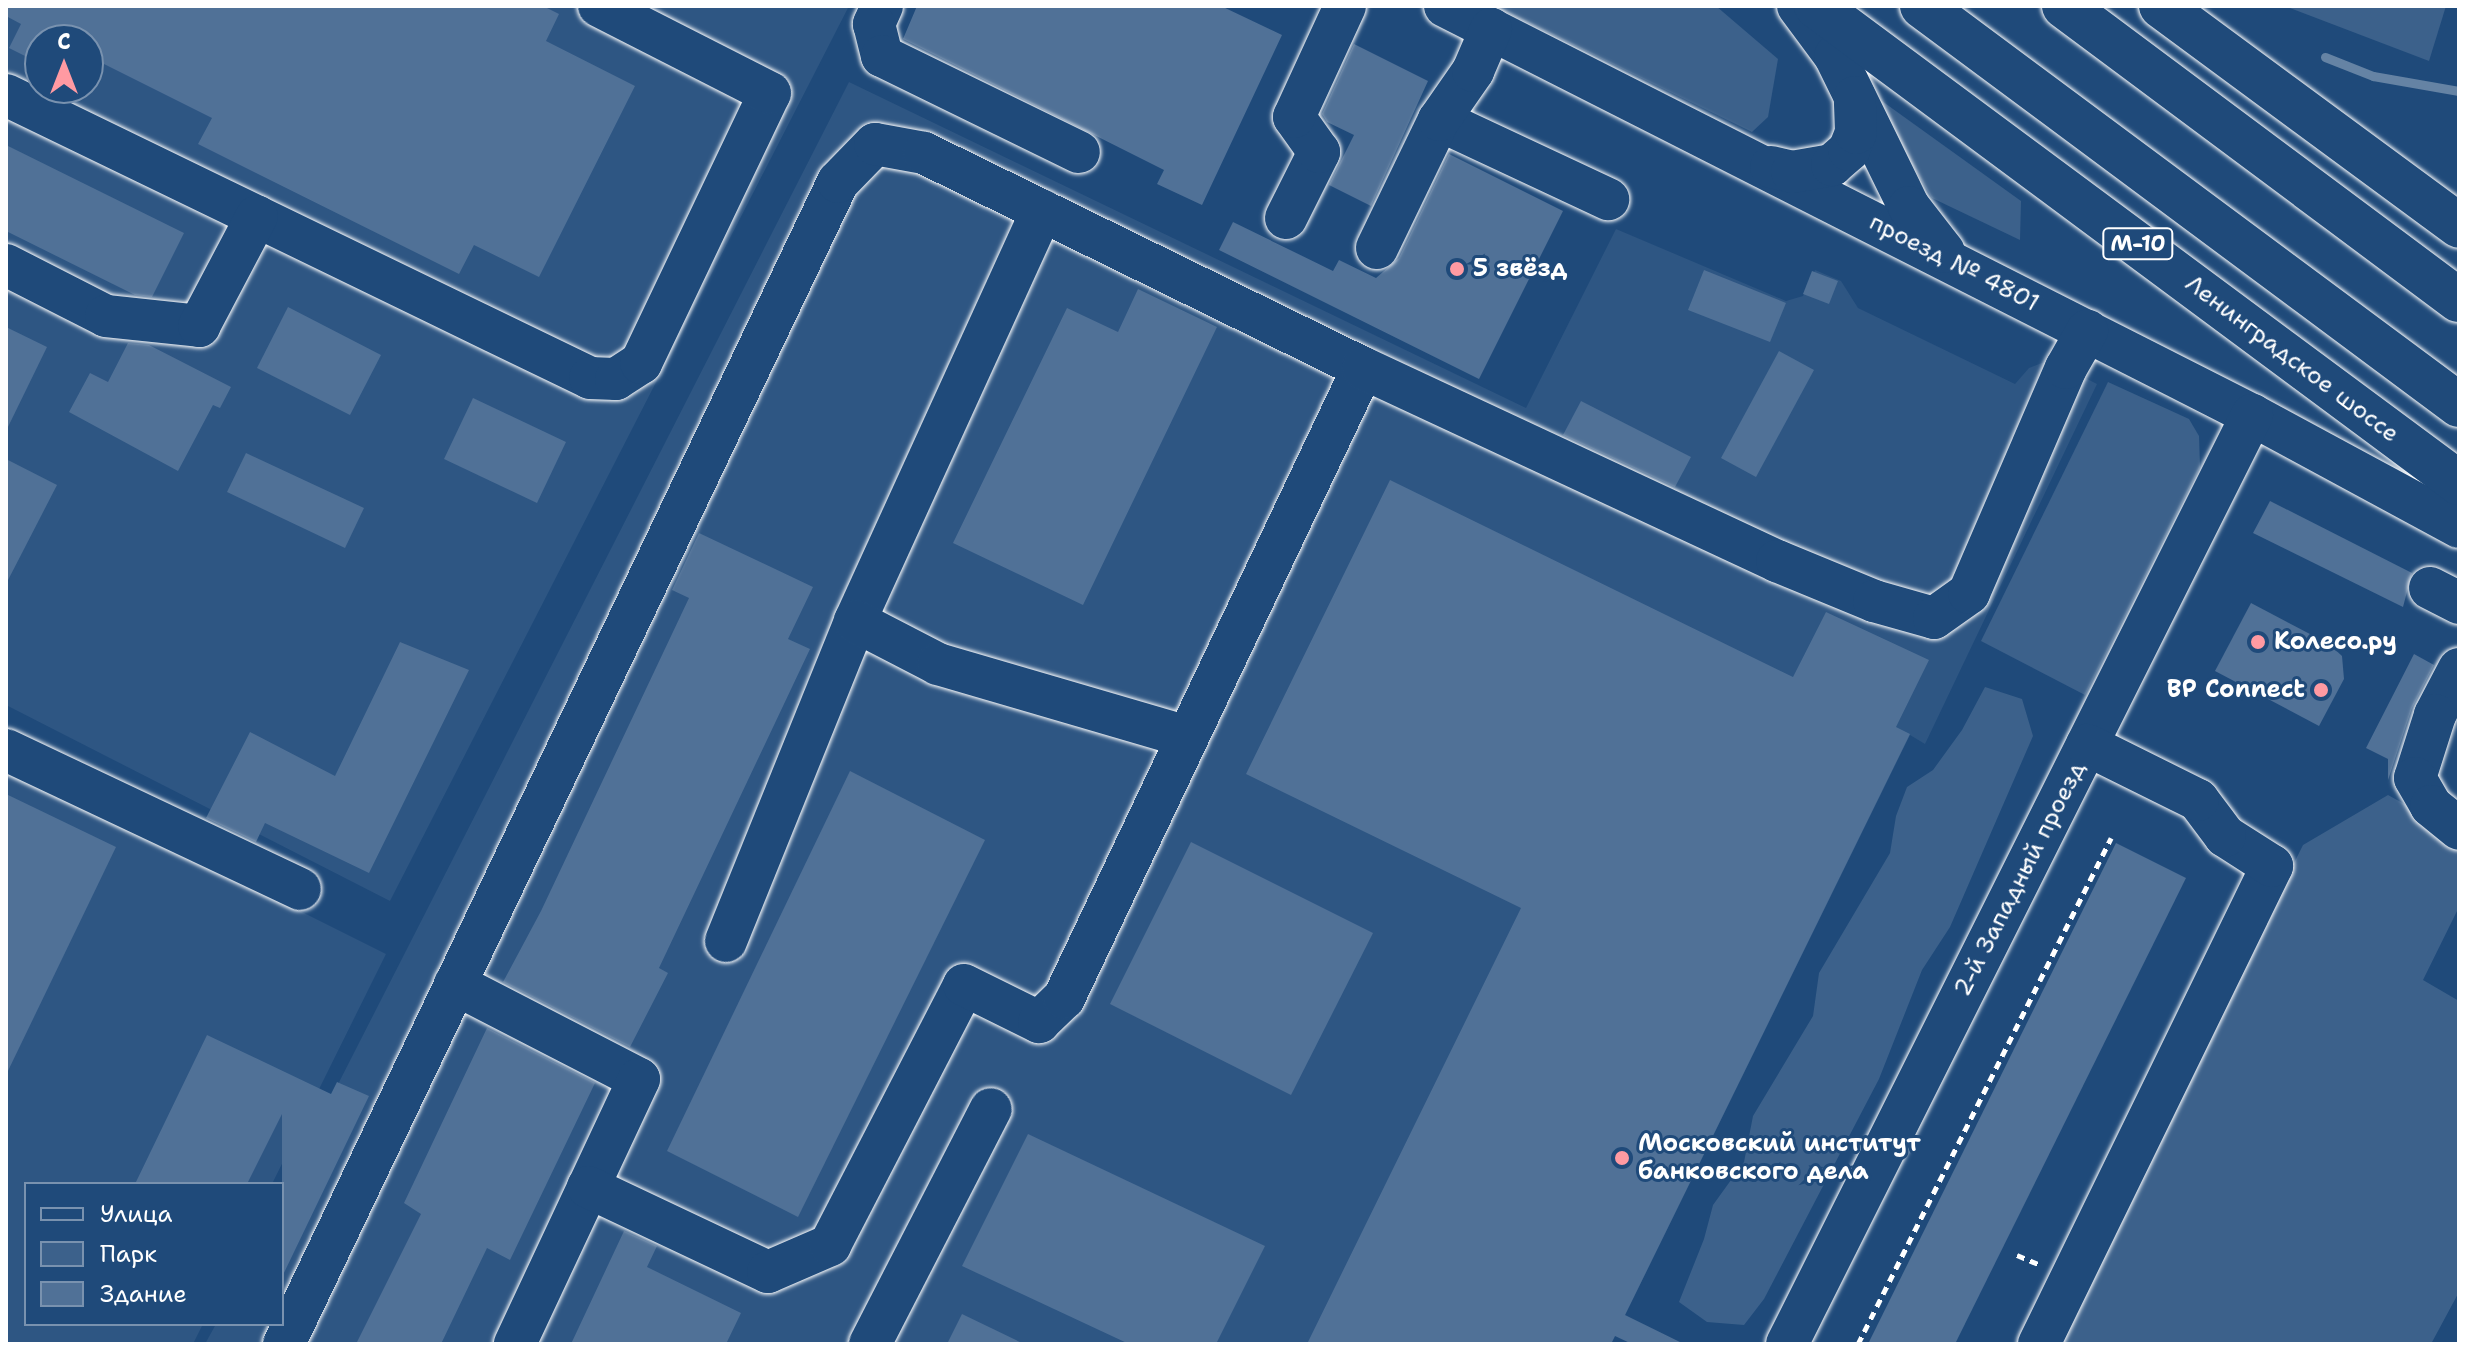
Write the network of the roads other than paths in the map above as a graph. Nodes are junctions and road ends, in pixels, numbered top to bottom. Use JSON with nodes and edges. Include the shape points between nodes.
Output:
{"nodes":[{"id":1,"x":599,"y":6,"type":"edge"},
{"id":2,"x":882,"y":6,"type":"edge"},
{"id":3,"x":1345,"y":6,"type":"edge"},
{"id":4,"x":1445,"y":6,"type":"edge"},
{"id":5,"x":1798,"y":6,"type":"edge"},
{"id":6,"x":1816,"y":6,"type":"edge"},
{"id":7,"x":1922,"y":6,"type":"edge"},
{"id":8,"x":2064,"y":6,"type":"edge"},
{"id":9,"x":2161,"y":6,"type":"edge"},
{"id":10,"x":1491,"y":29,"type":"junction"},
{"id":11,"x":6,"y":95,"type":"edge"},
{"id":12,"x":1855,"y":97,"type":"junction"},
{"id":13,"x":1439,"y":120,"type":"junction"},
{"id":14,"x":1079,"y":152,"type":"dead end"},
{"id":15,"x":1755,"y":163,"type":"junction"},
{"id":16,"x":1608,"y":199,"type":"dead end"},
{"id":17,"x":1042,"y":211,"type":"junction"},
{"id":18,"x":257,"y":216,"type":"junction"},
{"id":19,"x":1286,"y":218,"type":"dead end"},
{"id":20,"x":2459,"y":226,"type":"edge"},
{"id":21,"x":1377,"y":248,"type":"dead end"},
{"id":22,"x":1950,"y":261,"type":"junction"},
{"id":23,"x":6,"y":265,"type":"edge"},
{"id":24,"x":2459,"y":300,"type":"edge"},
{"id":25,"x":2087,"y":331,"type":"junction"},
{"id":26,"x":1363,"y":368,"type":"junction"},
{"id":27,"x":2459,"y":405,"type":"edge"},
{"id":28,"x":2252,"y":415,"type":"junction"},
{"id":29,"x":2459,"y":483,"type":"edge"},
{"id":30,"x":2459,"y":527,"type":"edge"},
{"id":31,"x":855,"y":621,"type":"junction"},
{"id":32,"x":2459,"y":669,"type":"edge"},
{"id":33,"x":2435,"y":715,"type":"junction"},
{"id":34,"x":1188,"y":737,"type":"junction"},
{"id":35,"x":2087,"y":745,"type":"junction"},
{"id":36,"x":6,"y":750,"type":"edge"},
{"id":37,"x":2432,"y":777,"type":"junction"},
{"id":38,"x":2459,"y":809,"type":"edge"},
{"id":39,"x":2459,"y":822,"type":"edge"},
{"id":40,"x":2459,"y":829,"type":"edge"},
{"id":41,"x":300,"y":889,"type":"dead end"},
{"id":42,"x":726,"y":941,"type":"dead end"},
{"id":43,"x":455,"y":984,"type":"junction"},
{"id":44,"x":991,"y":1109,"type":"dead end"},
{"id":45,"x":588,"y":1187,"type":"junction"},
{"id":46,"x":284,"y":1344,"type":"edge"},
{"id":47,"x":515,"y":1344,"type":"edge"},
{"id":48,"x":870,"y":1344,"type":"edge"},
{"id":49,"x":1787,"y":1344,"type":"edge"},
{"id":50,"x":2039,"y":1344,"type":"edge"}],
"edges":[{"from":1,"to":18,"type":"street","via":[[770,93],[641,363],[616,379],[590,378]]},
{"from":2,"to":14,"type":"street","via":[[874,24],[882,56]]},
{"from":3,"to":19,"type":"street","via":[[1294,117],[1319,152]]},
{"from":4,"to":10,"type":"street","name":"проезд № 4801"},
{"from":5,"to":12,"type":"street","via":[[1835,56]]},
{"from":6,"to":29,"type":"main road","name":"Ленинградское шоссе","number":"М-10"},
{"from":7,"to":27,"type":"main road","number":"М-10"},
{"from":8,"to":24,"type":"main road"},
{"from":9,"to":20,"type":"main road"},
{"from":10,"to":13,"type":"street","via":[[1473,71]]},
{"from":10,"to":15,"type":"street","name":"проезд № 4801"},
{"from":11,"to":18,"type":"street"},
{"from":12,"to":15,"type":"street","via":[[1856,133],[1849,150],[1832,165],[1792,172]]},
{"from":12,"to":22,"type":"street","via":[[1909,207]]},
{"from":13,"to":16,"type":"street"},
{"from":13,"to":21,"type":"street"},
{"from":15,"to":22,"type":"street","name":"проезд № 4801"},
{"from":17,"to":26,"type":"street"},
{"from":17,"to":31,"type":"street"},
{"from":17,"to":43,"type":"street","via":[[924,153],[875,144],[838,182]]},
{"from":18,"to":23,"type":"street","via":[[199,326],[106,316]]},
{"from":22,"to":25,"type":"street","name":"проезд № 4801"},
{"from":25,"to":26,"type":"street","via":[[1969,593],[1934,618],[1874,601],[1777,561]]},
{"from":25,"to":28,"type":"street","name":"проезд № 4801"},
{"from":26,"to":34,"type":"street"},
{"from":28,"to":30,"type":"street","name":"проезд № 4801"},
{"from":28,"to":35,"type":"street","name":"2-й Западный проезд"},
{"from":31,"to":34,"type":"street","via":[[938,664]]},
{"from":31,"to":42,"type":"street"},
{"from":32,"to":33,"type":"street"},
{"from":33,"to":37,"type":"street"},
{"from":33,"to":40,"type":"street","via":[[2415,778],[2443,820]]},
{"from":34,"to":45,"type":"street","via":[[1064,998],[1039,1022],[964,985],[830,1245],[768,1272]]},
{"from":35,"to":49,"type":"street","name":"2-й Западный проезд"},
{"from":35,"to":50,"type":"street","via":[[2198,800],[2225,836],[2272,866]]},
{"from":36,"to":41,"type":"street"},
{"from":37,"to":38,"type":"street"},
{"from":37,"to":39,"type":"street","via":[[2448,813]]},
{"from":43,"to":45,"type":"street","via":[[639,1079]]},
{"from":43,"to":46,"type":"street"},
{"from":44,"to":48,"type":"street"},
{"from":45,"to":47,"type":"street"}]}
